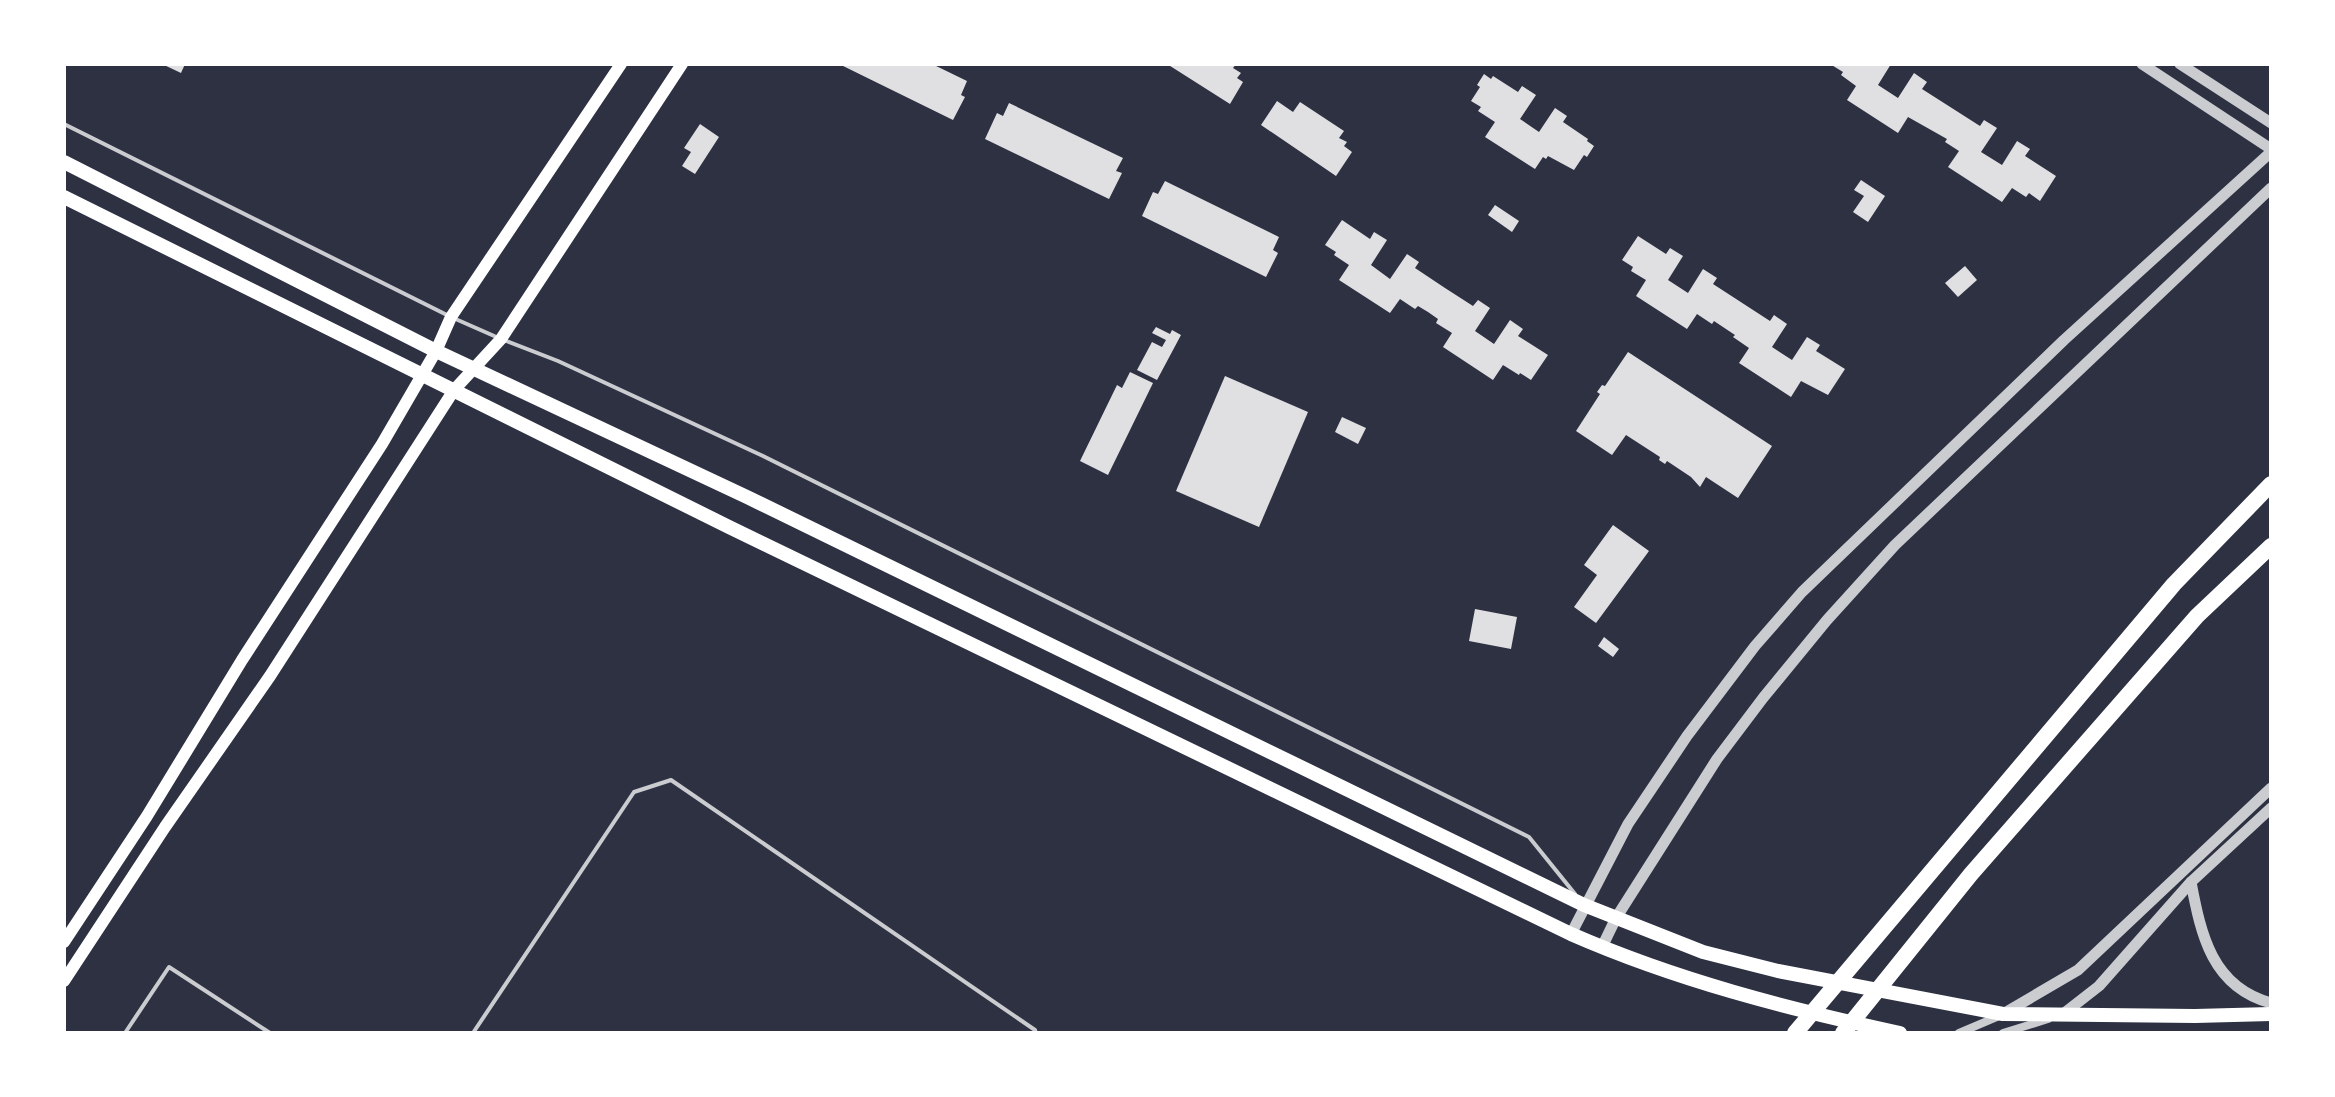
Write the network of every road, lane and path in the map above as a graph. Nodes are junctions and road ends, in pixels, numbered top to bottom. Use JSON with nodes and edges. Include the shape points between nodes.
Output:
{"nodes":[{"id":1,"x":621,"y":64,"type":"edge"},
{"id":2,"x":682,"y":64,"type":"edge"},
{"id":3,"x":2142,"y":64,"type":"edge"},
{"id":4,"x":2180,"y":64,"type":"edge"},
{"id":5,"x":2271,"y":123,"type":"edge"},
{"id":6,"x":64,"y":124,"type":"edge"},
{"id":7,"x":2271,"y":150,"type":"edge"},
{"id":8,"x":64,"y":162,"type":"edge"},
{"id":9,"x":2271,"y":188,"type":"edge"},
{"id":10,"x":64,"y":197,"type":"edge"},
{"id":11,"x":451,"y":317,"type":"junction"},
{"id":12,"x":501,"y":339,"type":"junction"},
{"id":13,"x":436,"y":351,"type":"junction"},
{"id":14,"x":474,"y":368,"type":"junction"},
{"id":15,"x":422,"y":375,"type":"junction"},
{"id":16,"x":454,"y":390,"type":"junction"},
{"id":17,"x":2271,"y":484,"type":"edge"},
{"id":18,"x":2271,"y":546,"type":"edge"},
{"id":19,"x":2271,"y":788,"type":"edge"},
{"id":20,"x":2271,"y":808,"type":"edge"},
{"id":21,"x":2191,"y":882,"type":"junction"},
{"id":22,"x":1584,"y":905,"type":"junction"},
{"id":23,"x":1616,"y":918,"type":"junction"},
{"id":24,"x":1571,"y":934,"type":"junction"},
{"id":25,"x":64,"y":942,"type":"edge"},
{"id":26,"x":1602,"y":947,"type":"junction"},
{"id":27,"x":64,"y":981,"type":"edge"},
{"id":28,"x":2271,"y":1005,"type":"edge"},
{"id":29,"x":2003,"y":1014,"type":"junction"},
{"id":30,"x":2063,"y":1014,"type":"junction"},
{"id":31,"x":125,"y":1033,"type":"edge"},
{"id":32,"x":270,"y":1033,"type":"edge"},
{"id":33,"x":473,"y":1033,"type":"edge"},
{"id":34,"x":1036,"y":1033,"type":"edge"},
{"id":35,"x":1795,"y":1033,"type":"edge"},
{"id":36,"x":1843,"y":1033,"type":"edge"},
{"id":37,"x":1900,"y":1033,"type":"edge"},
{"id":38,"x":1959,"y":1033,"type":"edge"},
{"id":39,"x":2003,"y":1033,"type":"edge"}],
"edges":[{"from":1,"to":11,"type":"main road"},
{"from":2,"to":12,"type":"main road"},
{"from":3,"to":7,"type":"street"},
{"from":4,"to":5,"type":"street"},
{"from":6,"to":11,"type":"lane"},
{"from":7,"to":22,"type":"street","via":[[1802,592],[1687,736],[1628,824]]},
{"from":8,"to":13,"type":"main road"},
{"from":9,"to":23,"type":"street","via":[[1914,526],[1827,620],[1717,759]]},
{"from":10,"to":15,"type":"main road"},
{"from":11,"to":12,"type":"lane"},
{"from":11,"to":13,"type":"main road"},
{"from":12,"to":14,"type":"main road"},
{"from":12,"to":22,"type":"lane","via":[[763,456],[1529,837]]},
{"from":13,"to":14,"type":"main road"},
{"from":13,"to":15,"type":"main road"},
{"from":14,"to":16,"type":"main road"},
{"from":14,"to":22,"type":"main road"},
{"from":15,"to":16,"type":"main road"},
{"from":15,"to":25,"type":"main road"},
{"from":16,"to":24,"type":"main road"},
{"from":16,"to":27,"type":"main road"},
{"from":17,"to":35,"type":"highway","via":[[2174,584]]},
{"from":18,"to":36,"type":"highway","via":[[2197,616],[1971,874]]},
{"from":19,"to":29,"type":"street","via":[[2078,970]]},
{"from":20,"to":21,"type":"street"},
{"from":21,"to":28,"type":"street","via":[[2210,954],[2227,979]]},
{"from":21,"to":30,"type":"street","via":[[2099,986]]},
{"from":22,"to":23,"type":"main road"},
{"from":22,"to":24,"type":"street"},
{"from":23,"to":26,"type":"street"},
{"from":23,"to":29,"type":"main road","via":[[1703,952],[1778,971]]},
{"from":24,"to":26,"type":"main road"},
{"from":26,"to":37,"type":"main road","via":[[1731,992]]},
{"from":28,"to":30,"type":"main road","via":[[2248,1014]]},
{"from":29,"to":30,"type":"main road"},
{"from":29,"to":38,"type":"street"},
{"from":30,"to":39,"type":"street"},
{"from":31,"to":32,"type":"lane","via":[[169,967]]},
{"from":33,"to":34,"type":"lane","via":[[634,792],[671,780]]}]}
